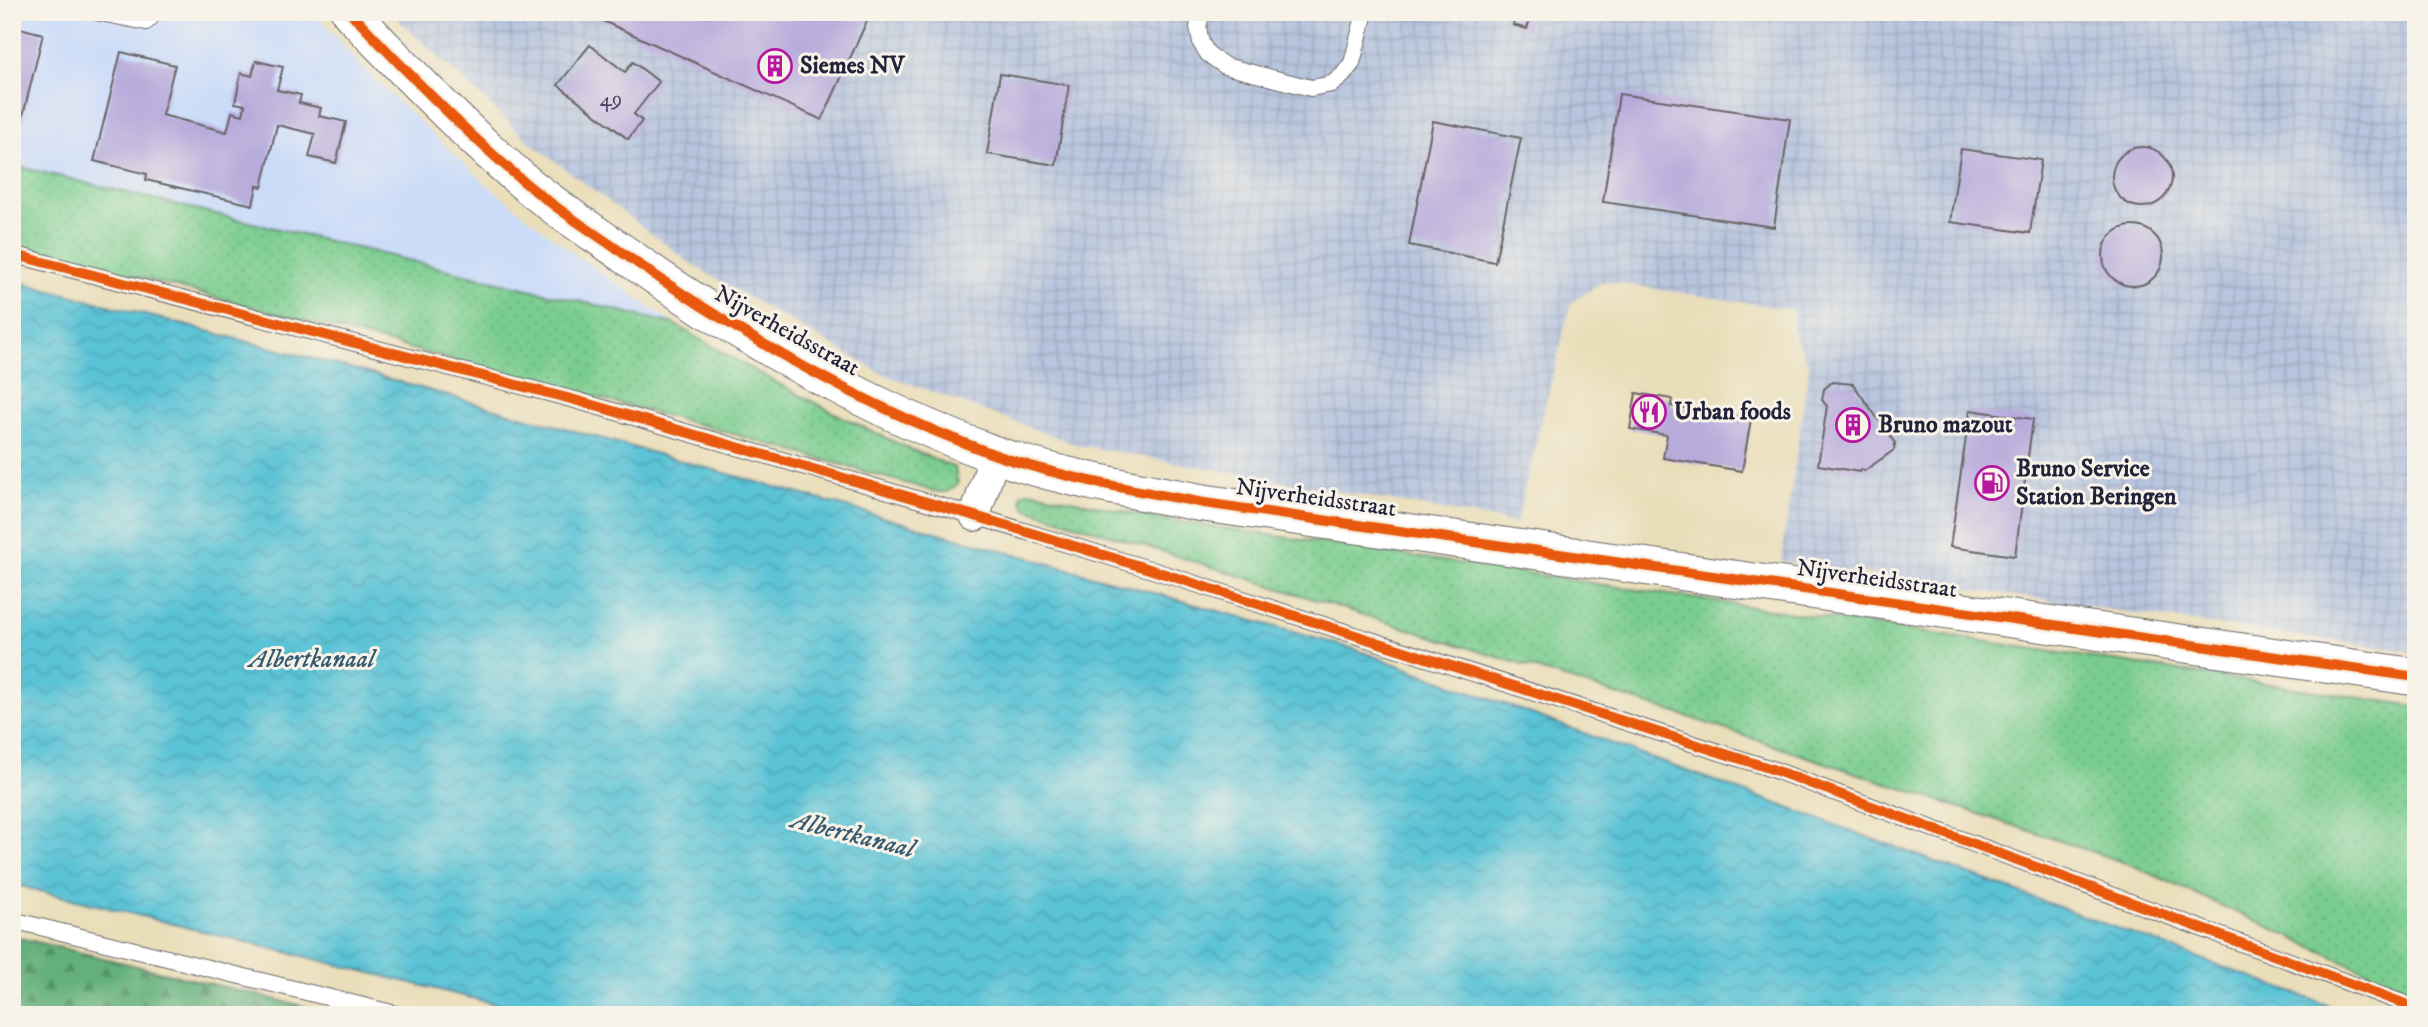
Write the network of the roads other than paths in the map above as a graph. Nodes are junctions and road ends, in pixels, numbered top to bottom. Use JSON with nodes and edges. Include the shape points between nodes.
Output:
{"nodes":[{"id":1,"x":96,"y":12,"type":"edge"},
{"id":2,"x":156,"y":12,"type":"edge"},
{"id":3,"x":350,"y":12,"type":"edge"},
{"id":4,"x":1202,"y":12,"type":"edge"},
{"id":5,"x":1365,"y":12,"type":"edge"},
{"id":6,"x":12,"y":254,"type":"edge"},
{"id":7,"x":995,"y":454,"type":"junction"},
{"id":8,"x":975,"y":516,"type":"junction"},
{"id":9,"x":2416,"y":677,"type":"edge"},
{"id":10,"x":12,"y":920,"type":"edge"},
{"id":11,"x":2416,"y":1008,"type":"edge"},
{"id":12,"x":400,"y":1015,"type":"edge"}],
"edges":[{"from":1,"to":2,"type":"lane","via":[[146,22]]},
{"from":3,"to":7,"type":"street","name":"Nijverheidsstraat","via":[[440,106],[517,177],[696,305],[802,367],[901,416]]},
{"from":4,"to":5,"type":"lane","via":[[1200,43],[1225,66],[1311,88],[1332,84],[1352,63]]},
{"from":6,"to":8,"type":"lane","via":[[575,401]]},
{"from":7,"to":8,"type":"street"},
{"from":7,"to":9,"type":"street","name":"Nijverheidsstraat","via":[[1097,483],[1204,503]]},
{"from":8,"to":11,"type":"lane","via":[[1769,768]]},
{"from":10,"to":12,"type":"lane"}]}
